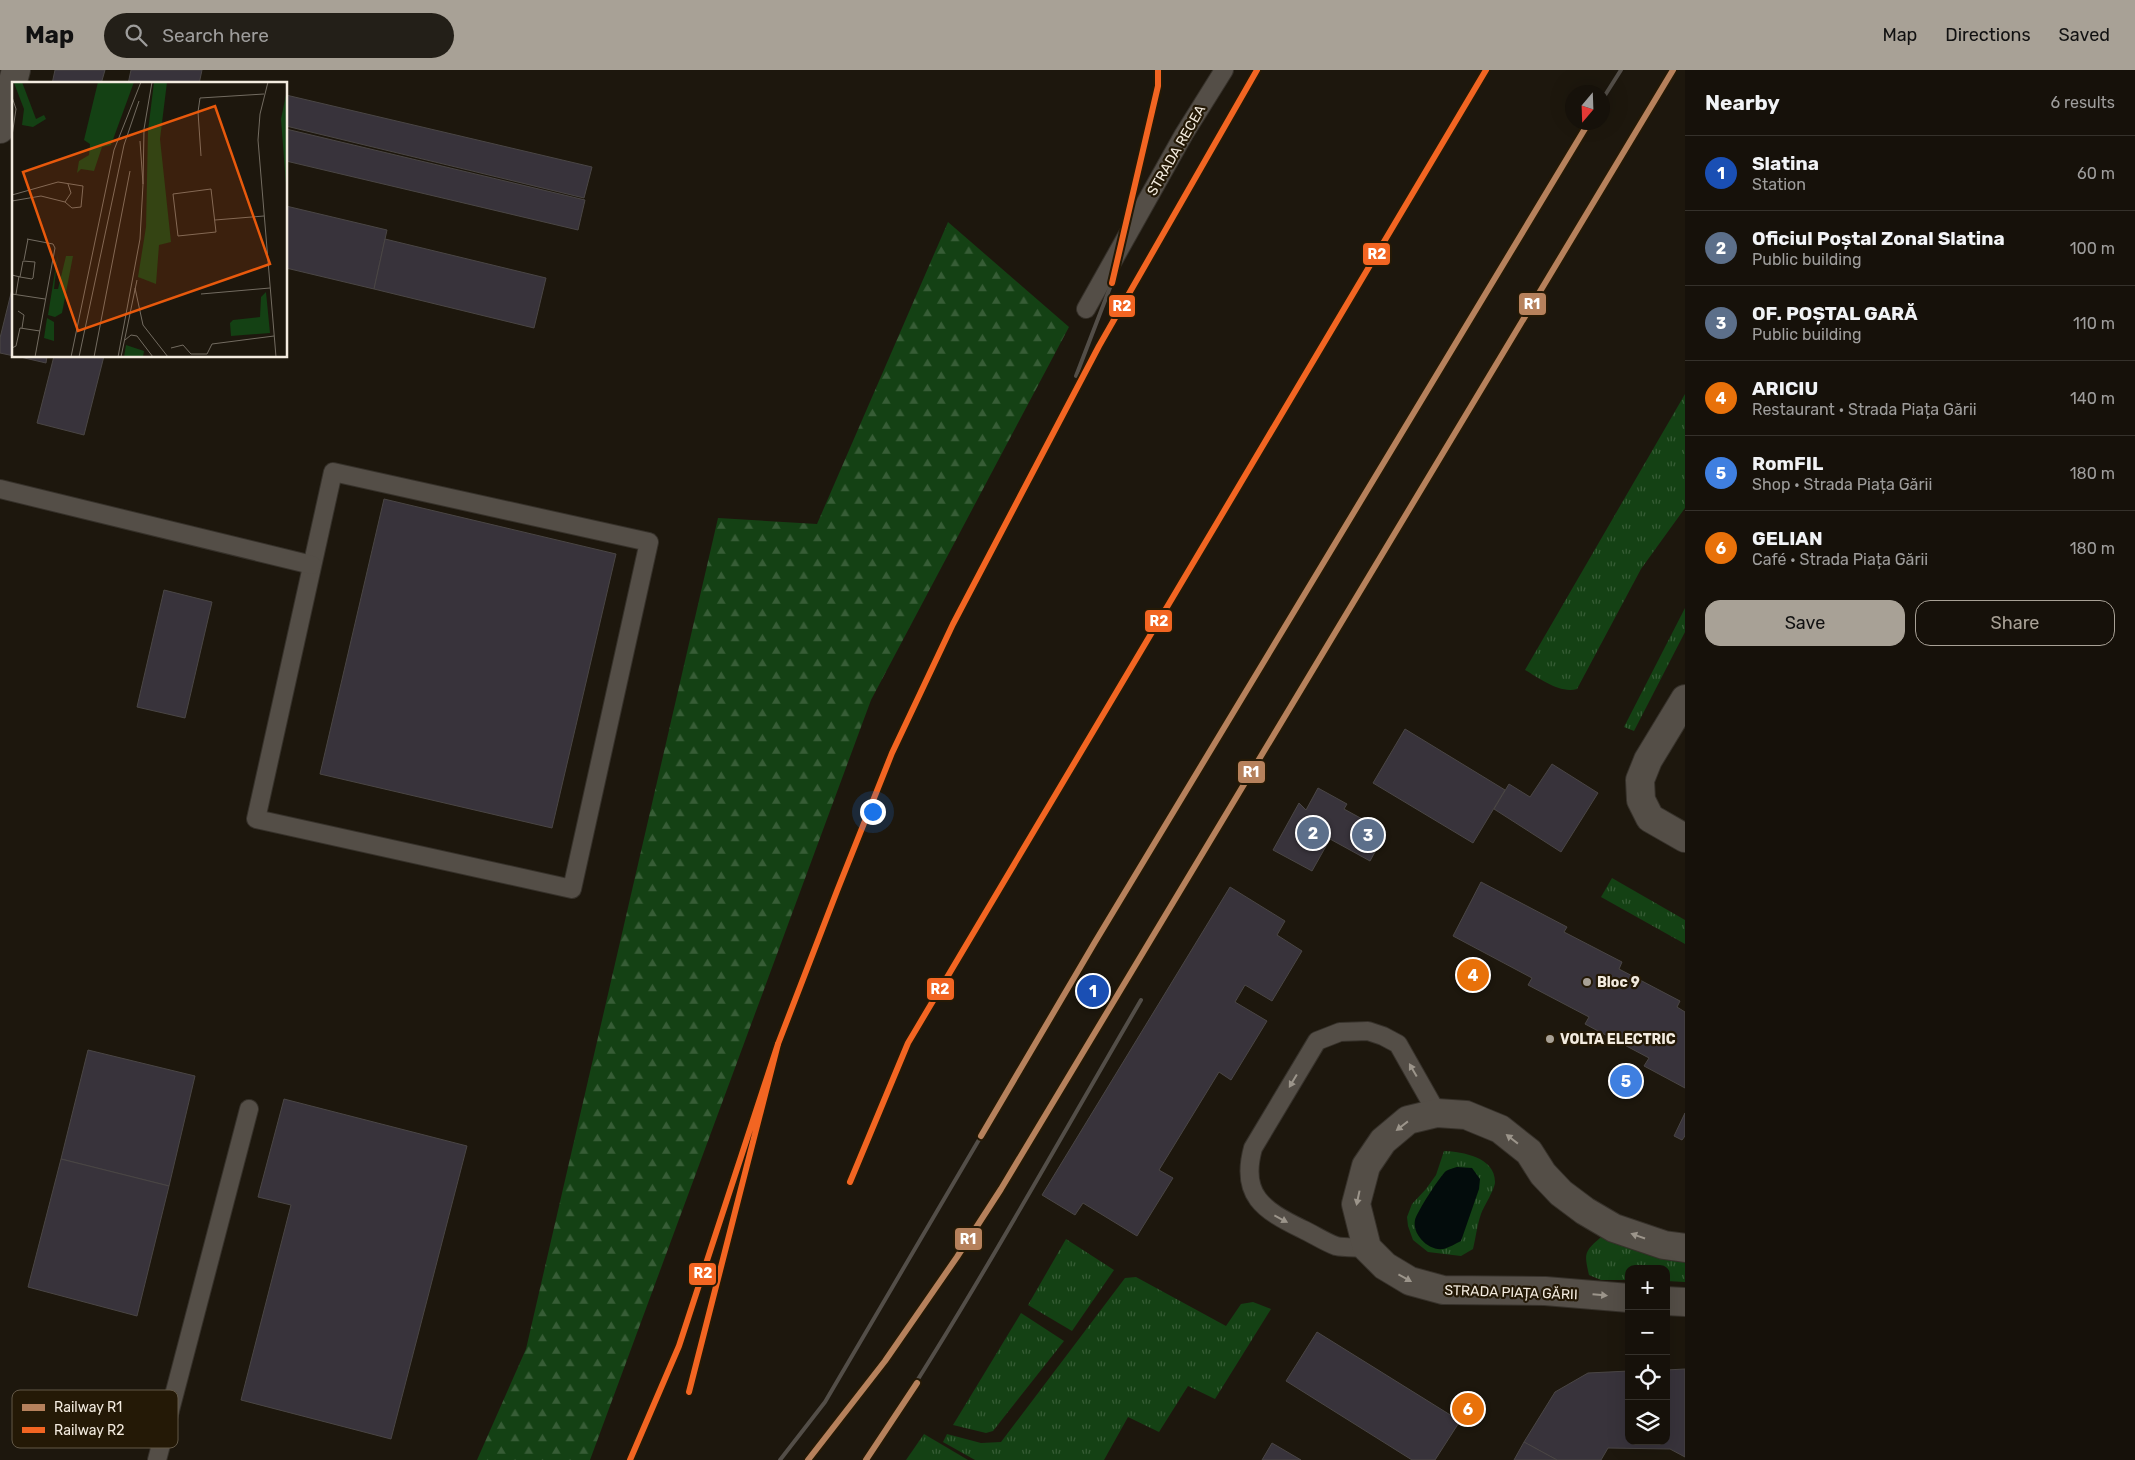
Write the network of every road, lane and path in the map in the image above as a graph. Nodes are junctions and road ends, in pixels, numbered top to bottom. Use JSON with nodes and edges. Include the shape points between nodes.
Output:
{"nodes":[{"id":1,"x":1224,"y":70,"type":"edge"},
{"id":2,"x":12,"y":85,"type":"edge"},
{"id":3,"x":0,"y":129,"type":"edge"},
{"id":4,"x":1086,"y":309,"type":"dead end"},
{"id":5,"x":0,"y":488,"type":"edge"},
{"id":6,"x":312,"y":566,"type":"junction"},
{"id":7,"x":1685,"y":699,"type":"edge"},
{"id":8,"x":1685,"y":838,"type":"edge"},
{"id":9,"x":249,"y":1109,"type":"dead end"},
{"id":10,"x":1437,"y":1112,"type":"junction"},
{"id":11,"x":1367,"y":1248,"type":"junction"},
{"id":12,"x":1685,"y":1248,"type":"edge"},
{"id":13,"x":1625,"y":1298,"type":"edge"},
{"id":14,"x":1670,"y":1301,"type":"edge"},
{"id":15,"x":1685,"y":1302,"type":"edge"},
{"id":16,"x":175,"y":1390,"type":"edge"}],
"edges":[{"from":1,"to":4,"type":"lane","name":"STRADA RECEA","via":[[1184,134]]},
{"from":2,"to":3,"type":"street"},
{"from":5,"to":6,"type":"lane"},
{"from":6,"to":6,"type":"lane","via":[[256,818],[572,889],[648,542],[333,472]]},
{"from":7,"to":8,"type":"street","via":[[1648,760],[1640,780],[1641,800],[1650,818]]},
{"from":9,"to":16,"type":"lane"},
{"from":10,"to":11,"type":"street","one_way":true,"via":[[1408,1120],[1383,1141],[1366,1166],[1356,1204]]},
{"from":10,"to":11,"type":"lane","one_way":true,"via":[[1398,1044],[1368,1031],[1340,1032],[1317,1041],[1253,1148],[1249,1161],[1250,1181],[1258,1200],[1267,1210],[1337,1246]]},
{"from":12,"to":10,"type":"street","one_way":true,"via":[[1664,1245],[1614,1228],[1561,1193],[1529,1152],[1500,1130],[1466,1114]]},
{"from":11,"to":13,"type":"street","name":"STRADA PIAȚA GĂRII","one_way":true,"via":[[1385,1266],[1410,1281],[1443,1290],[1545,1291]]},
{"from":14,"to":15,"type":"street"}]}
